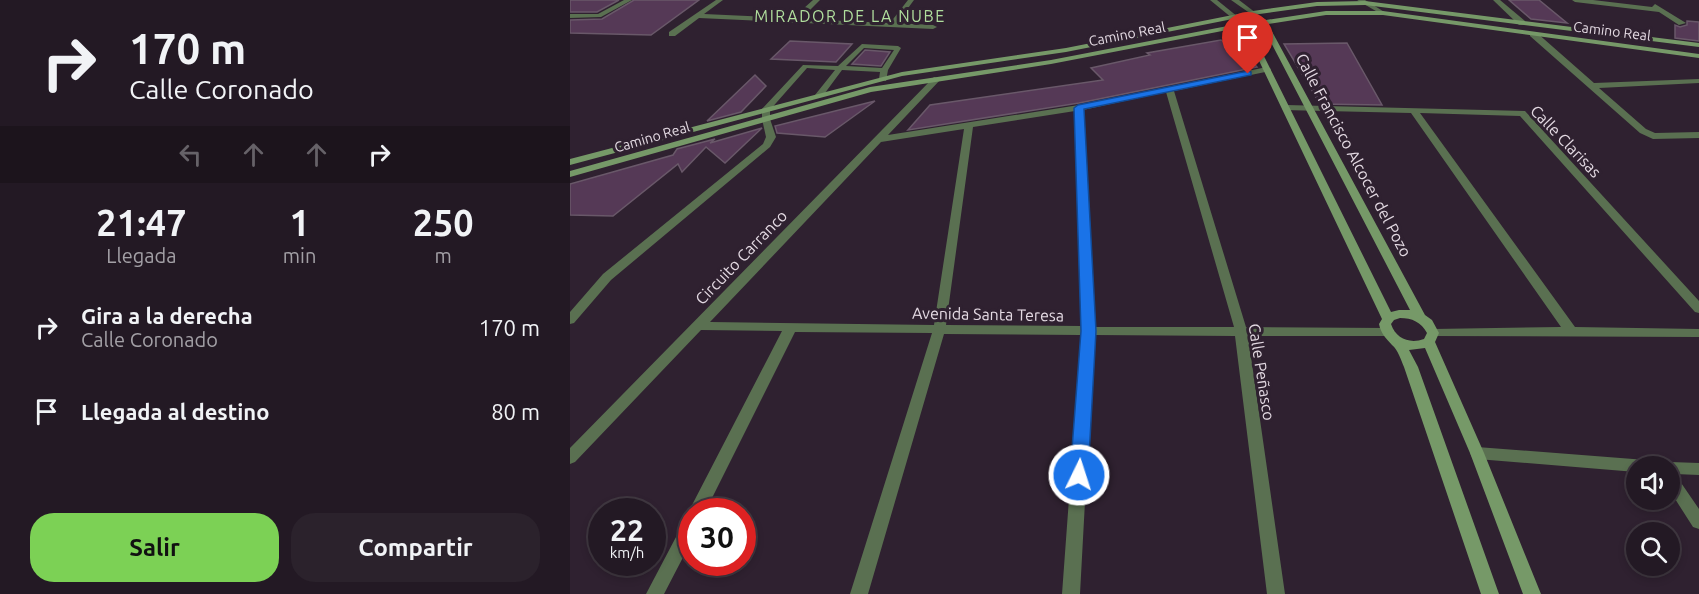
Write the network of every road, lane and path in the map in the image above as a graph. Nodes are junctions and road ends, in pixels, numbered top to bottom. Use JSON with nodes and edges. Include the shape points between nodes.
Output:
{"nodes":[{"id":1,"x":629,"y":0,"type":"edge"},
{"id":2,"x":720,"y":0,"type":"edge"},
{"id":3,"x":817,"y":0,"type":"edge"},
{"id":4,"x":1213,"y":0,"type":"edge"},
{"id":5,"x":1234,"y":0,"type":"edge"},
{"id":6,"x":1496,"y":0,"type":"edge"},
{"id":7,"x":1575,"y":0,"type":"edge"},
{"id":8,"x":1647,"y":0,"type":"edge"},
{"id":9,"x":911,"y":1,"type":"edge"},
{"id":10,"x":1362,"y":1,"type":"edge"},
{"id":11,"x":1662,"y":10,"type":"junction"},
{"id":12,"x":1253,"y":13,"type":"junction"},
{"id":13,"x":1383,"y":13,"type":"junction"},
{"id":14,"x":570,"y":16,"type":"edge"},
{"id":15,"x":696,"y":16,"type":"junction"},
{"id":16,"x":1234,"y":16,"type":"junction"},
{"id":17,"x":794,"y":21,"type":"junction"},
{"id":18,"x":1264,"y":22,"type":"junction"},
{"id":19,"x":1522,"y":23,"type":"junction"},
{"id":20,"x":1682,"y":23,"type":"dead end"},
{"id":21,"x":892,"y":25,"type":"junction"},
{"id":22,"x":1245,"y":25,"type":"junction"},
{"id":23,"x":933,"y":27,"type":"dead end"},
{"id":24,"x":672,"y":34,"type":"dead end"},
{"id":25,"x":1533,"y":34,"type":"junction"},
{"id":26,"x":1699,"y":45,"type":"edge"},
{"id":27,"x":1699,"y":56,"type":"edge"},
{"id":28,"x":841,"y":67,"type":"junction"},
{"id":29,"x":1267,"y":69,"type":"junction"},
{"id":30,"x":883,"y":74,"type":"junction"},
{"id":31,"x":937,"y":80,"type":"junction"},
{"id":32,"x":1699,"y":81,"type":"edge"},
{"id":33,"x":1592,"y":86,"type":"junction"},
{"id":34,"x":1170,"y":91,"type":"junction"},
{"id":35,"x":819,"y":94,"type":"junction"},
{"id":36,"x":1078,"y":108,"type":"junction"},
{"id":37,"x":1286,"y":108,"type":"junction"},
{"id":38,"x":1309,"y":109,"type":"junction"},
{"id":39,"x":1413,"y":110,"type":"junction"},
{"id":40,"x":766,"y":114,"type":"junction"},
{"id":41,"x":969,"y":126,"type":"junction"},
{"id":42,"x":1699,"y":135,"type":"edge"},
{"id":43,"x":876,"y":140,"type":"junction"},
{"id":44,"x":570,"y":162,"type":"edge"},
{"id":45,"x":570,"y":174,"type":"edge"},
{"id":46,"x":1699,"y":309,"type":"edge"},
{"id":47,"x":1420,"y":318,"type":"junction"},
{"id":48,"x":570,"y":320,"type":"edge"},
{"id":49,"x":698,"y":326,"type":"junction"},
{"id":50,"x":791,"y":327,"type":"junction"},
{"id":51,"x":939,"y":330,"type":"junction"},
{"id":52,"x":1089,"y":331,"type":"junction"},
{"id":53,"x":1241,"y":331,"type":"junction"},
{"id":54,"x":1391,"y":331,"type":"junction"},
{"id":55,"x":1571,"y":331,"type":"junction"},
{"id":56,"x":1699,"y":333,"type":"edge"},
{"id":57,"x":1431,"y":337,"type":"junction"},
{"id":58,"x":1477,"y":453,"type":"junction"},
{"id":59,"x":570,"y":458,"type":"edge"},
{"id":60,"x":1626,"y":464,"type":"edge"},
{"id":61,"x":1680,"y":468,"type":"edge"},
{"id":62,"x":1699,"y":469,"type":"edge"},
{"id":63,"x":1680,"y":494,"type":"edge"},
{"id":64,"x":704,"y":498,"type":"edge"},
{"id":65,"x":1699,"y":522,"type":"edge"},
{"id":66,"x":678,"y":550,"type":"edge"},
{"id":67,"x":655,"y":594,"type":"edge"},
{"id":68,"x":859,"y":594,"type":"edge"},
{"id":69,"x":1071,"y":594,"type":"edge"},
{"id":70,"x":1276,"y":594,"type":"edge"},
{"id":71,"x":1490,"y":594,"type":"edge"},
{"id":72,"x":1532,"y":594,"type":"edge"}],
"edges":[{"from":1,"to":14,"type":"street","via":[[599,16]]},
{"from":2,"to":15,"type":"street"},
{"from":3,"to":17,"type":"street"},
{"from":4,"to":16,"type":"street"},
{"from":5,"to":12,"type":"street"},
{"from":6,"to":19,"type":"street"},
{"from":7,"to":11,"type":"street"},
{"from":8,"to":11,"type":"street"},
{"from":9,"to":21,"type":"street"},
{"from":10,"to":12,"type":"street","name":"Camino Real"},
{"from":10,"to":13,"type":"street"},
{"from":10,"to":19,"type":"street","name":"Camino Real"},
{"from":11,"to":20,"type":"street"},
{"from":12,"to":16,"type":"street","name":"Camino Real"},
{"from":12,"to":18,"type":"street","name":"Calle Francisco Alcocer del Pozo"},
{"from":13,"to":18,"type":"street","name":"Camino Real","via":[[1326,13]]},
{"from":13,"to":25,"type":"street","name":"Camino Real"},
{"from":15,"to":17,"type":"street"},
{"from":15,"to":24,"type":"street"},
{"from":16,"to":22,"type":"street"},
{"from":16,"to":30,"type":"street","name":"Camino Real","via":[[1066,50]]},
{"from":17,"to":21,"type":"street"},
{"from":18,"to":22,"type":"street","name":"Camino Real"},
{"from":18,"to":38,"type":"street","name":"Calle Francisco Alcocer del Pozo"},
{"from":19,"to":26,"type":"street","name":"Camino Real"},
{"from":21,"to":23,"type":"street"},
{"from":22,"to":29,"type":"street"},
{"from":22,"to":31,"type":"street","name":"Camino Real"},
{"from":25,"to":27,"type":"street","name":"Camino Real"},
{"from":25,"to":33,"type":"street"},
{"from":28,"to":30,"type":"lane"},
{"from":28,"to":30,"type":"lane","via":[[862,46],[898,48]]},
{"from":28,"to":35,"type":"lane"},
{"from":28,"to":40,"type":"lane","via":[[805,66]]},
{"from":29,"to":34,"type":"street"},
{"from":29,"to":37,"type":"street"},
{"from":30,"to":35,"type":"street","name":"Camino Real"},
{"from":31,"to":40,"type":"street","name":"Camino Real","via":[[870,90]]},
{"from":31,"to":43,"type":"street","name":"Circuito Carranco"},
{"from":32,"to":33,"type":"street"},
{"from":33,"to":42,"type":"street","via":[[1653,136]]},
{"from":34,"to":36,"type":"street"},
{"from":34,"to":53,"type":"street","name":"Calle Peñasco"},
{"from":35,"to":40,"type":"street","name":"Camino Real"},
{"from":36,"to":41,"type":"street"},
{"from":36,"to":52,"type":"street"},
{"from":37,"to":38,"type":"street","name":"Calle Clarisas"},
{"from":37,"to":54,"type":"street"},
{"from":38,"to":39,"type":"street","name":"Calle Clarisas"},
{"from":38,"to":47,"type":"street","name":"Calle Francisco Alcocer del Pozo"},
{"from":39,"to":46,"type":"street","name":"Calle Clarisas","via":[[1522,113]]},
{"from":39,"to":55,"type":"street"},
{"from":40,"to":44,"type":"street","name":"Camino Real"},
{"from":40,"to":45,"type":"street","name":"Camino Real"},
{"from":40,"to":48,"type":"street","via":[[771,136],[767,145],[608,278]]},
{"from":41,"to":43,"type":"street"},
{"from":41,"to":51,"type":"street"},
{"from":43,"to":49,"type":"street","name":"Circuito Carranco"},
{"from":47,"to":54,"type":"street","via":[[1399,314]]},
{"from":47,"to":57,"type":"street","name":"Calle Francisco Alcocer del Pozo","via":[[1429,325]]},
{"from":49,"to":50,"type":"street","name":"Avenida Santa Teresa"},
{"from":49,"to":59,"type":"street","name":"Circuito Carranco"},
{"from":50,"to":51,"type":"street","name":"Avenida Santa Teresa"},
{"from":50,"to":64,"type":"street"},
{"from":51,"to":52,"type":"street","name":"Avenida Santa Teresa"},
{"from":51,"to":68,"type":"street"},
{"from":52,"to":53,"type":"street","name":"Avenida Santa Teresa"},
{"from":52,"to":69,"type":"street"},
{"from":53,"to":54,"type":"street","name":"Avenida Santa Teresa"},
{"from":53,"to":70,"type":"street","name":"Calle Peñasco"},
{"from":54,"to":57,"type":"street","via":[[1413,346]]},
{"from":54,"to":71,"type":"street","via":[[1412,367]]},
{"from":55,"to":56,"type":"street"},
{"from":55,"to":57,"type":"street"},
{"from":57,"to":58,"type":"street"},
{"from":58,"to":60,"type":"street"},
{"from":58,"to":72,"type":"street"},
{"from":61,"to":62,"type":"street"},
{"from":63,"to":65,"type":"street"},
{"from":66,"to":67,"type":"street"}]}
